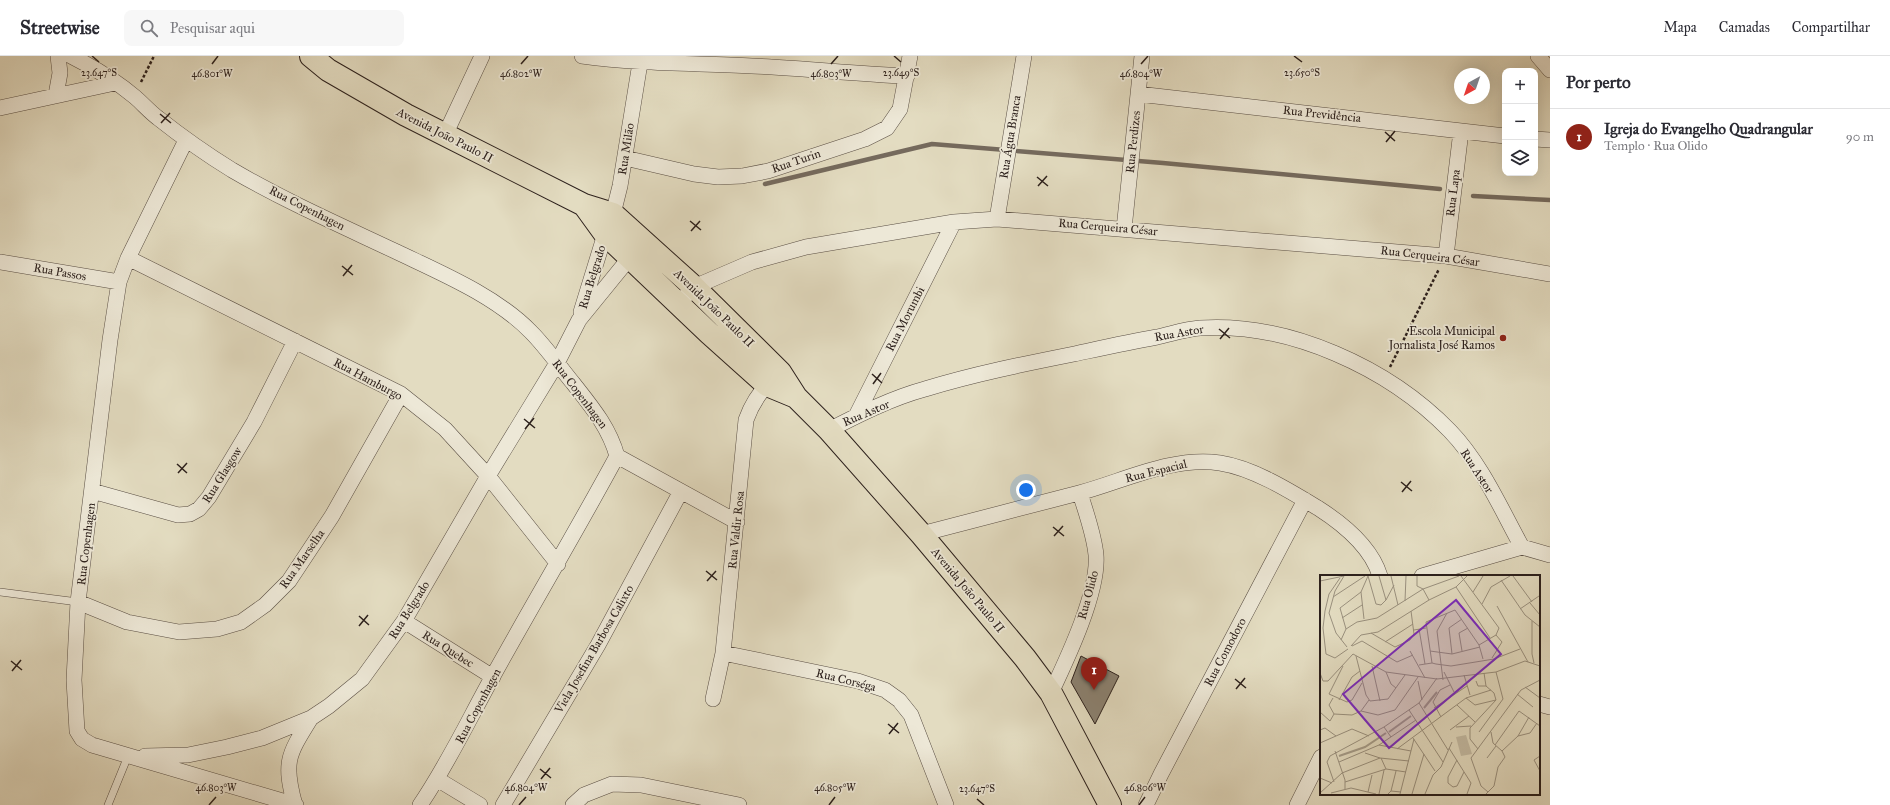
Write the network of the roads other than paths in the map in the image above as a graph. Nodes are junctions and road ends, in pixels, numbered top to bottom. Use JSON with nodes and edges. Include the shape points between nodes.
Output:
{"nodes":[{"id":1,"x":58,"y":56,"type":"edge"},
{"id":2,"x":71,"y":56,"type":"edge"},
{"id":3,"x":311,"y":56,"type":"edge"},
{"id":4,"x":482,"y":56,"type":"edge"},
{"id":5,"x":582,"y":56,"type":"edge"},
{"id":6,"x":910,"y":56,"type":"edge"},
{"id":7,"x":1024,"y":56,"type":"edge"},
{"id":8,"x":1142,"y":56,"type":"edge"},
{"id":9,"x":1538,"y":56,"type":"edge"},
{"id":10,"x":640,"y":63,"type":"junction"},
{"id":11,"x":1550,"y":70,"type":"edge"},
{"id":12,"x":907,"y":76,"type":"junction"},
{"id":13,"x":115,"y":83,"type":"junction"},
{"id":14,"x":1138,"y":94,"type":"junction"},
{"id":15,"x":56,"y":95,"type":"junction"},
{"id":16,"x":0,"y":108,"type":"edge"},
{"id":17,"x":1461,"y":131,"type":"junction"},
{"id":18,"x":445,"y":135,"type":"junction"},
{"id":19,"x":1502,"y":136,"type":"edge"},
{"id":20,"x":1538,"y":139,"type":"edge"},
{"id":21,"x":186,"y":140,"type":"junction"},
{"id":22,"x":1550,"y":140,"type":"edge"},
{"id":23,"x":625,"y":158,"type":"junction"},
{"id":24,"x":584,"y":205,"type":"junction"},
{"id":25,"x":613,"y":214,"type":"junction"},
{"id":26,"x":997,"y":218,"type":"junction"},
{"id":27,"x":954,"y":222,"type":"junction"},
{"id":28,"x":1124,"y":229,"type":"junction"},
{"id":29,"x":605,"y":234,"type":"junction"},
{"id":30,"x":644,"y":242,"type":"junction"},
{"id":31,"x":1446,"y":256,"type":"junction"},
{"id":32,"x":128,"y":258,"type":"junction"},
{"id":33,"x":630,"y":258,"type":"junction"},
{"id":34,"x":0,"y":262,"type":"edge"},
{"id":35,"x":1550,"y":274,"type":"edge"},
{"id":36,"x":119,"y":282,"type":"junction"},
{"id":37,"x":694,"y":288,"type":"junction"},
{"id":38,"x":679,"y":303,"type":"junction"},
{"id":39,"x":579,"y":320,"type":"junction"},
{"id":40,"x":295,"y":341,"type":"junction"},
{"id":41,"x":557,"y":362,"type":"junction"},
{"id":42,"x":774,"y":378,"type":"junction"},
{"id":43,"x":401,"y":394,"type":"junction"},
{"id":44,"x":856,"y":416,"type":"junction"},
{"id":45,"x":829,"y":430,"type":"junction"},
{"id":46,"x":617,"y":456,"type":"junction"},
{"id":47,"x":488,"y":476,"type":"junction"},
{"id":48,"x":92,"y":491,"type":"junction"},
{"id":49,"x":681,"y":491,"type":"junction"},
{"id":50,"x":1080,"y":493,"type":"junction"},
{"id":51,"x":1305,"y":500,"type":"junction"},
{"id":52,"x":737,"y":522,"type":"junction"},
{"id":53,"x":921,"y":534,"type":"junction"},
{"id":54,"x":1522,"y":547,"type":"junction"},
{"id":55,"x":1550,"y":555,"type":"edge"},
{"id":56,"x":558,"y":564,"type":"junction"},
{"id":57,"x":1380,"y":575,"type":"edge"},
{"id":58,"x":1425,"y":575,"type":"edge"},
{"id":59,"x":0,"y":592,"type":"edge"},
{"id":60,"x":78,"y":602,"type":"junction"},
{"id":61,"x":404,"y":621,"type":"junction"},
{"id":62,"x":723,"y":653,"type":"junction"},
{"id":63,"x":493,"y":677,"type":"junction"},
{"id":64,"x":1051,"y":693,"type":"junction"},
{"id":65,"x":713,"y":699,"type":"dead end"},
{"id":66,"x":1540,"y":704,"type":"edge"},
{"id":67,"x":1550,"y":707,"type":"edge"},
{"id":68,"x":311,"y":718,"type":"junction"},
{"id":69,"x":128,"y":756,"type":"junction"},
{"id":70,"x":1320,"y":761,"type":"edge"},
{"id":71,"x":1317,"y":773,"type":"edge"},
{"id":72,"x":437,"y":779,"type":"junction"},
{"id":73,"x":108,"y":805,"type":"edge"},
{"id":74,"x":296,"y":805,"type":"edge"},
{"id":75,"x":420,"y":805,"type":"edge"},
{"id":76,"x":480,"y":805,"type":"edge"},
{"id":77,"x":503,"y":805,"type":"edge"},
{"id":78,"x":573,"y":805,"type":"edge"},
{"id":79,"x":739,"y":805,"type":"edge"},
{"id":80,"x":946,"y":805,"type":"edge"},
{"id":81,"x":1110,"y":805,"type":"edge"},
{"id":82,"x":1146,"y":805,"type":"edge"},
{"id":83,"x":1297,"y":805,"type":"edge"}],
"edges":[{"from":1,"to":15,"type":"street","via":[[60,73]]},
{"from":2,"to":13,"type":"street","name":"Rua Copenhagen"},
{"from":3,"to":18,"type":"main road","name":"Avenida João Paulo II","via":[[328,70]]},
{"from":4,"to":18,"type":"street"},
{"from":5,"to":10,"type":"street"},
{"from":6,"to":12,"type":"street","name":"Rua Turin"},
{"from":7,"to":26,"type":"street","name":"Rua Água Branca"},
{"from":8,"to":14,"type":"street","name":"Rua Perdizes"},
{"from":9,"to":11,"type":"street"},
{"from":10,"to":12,"type":"street","via":[[781,67]]},
{"from":10,"to":23,"type":"street","name":"Rua Milão"},
{"from":12,"to":23,"type":"street","name":"Rua Turin","via":[[900,109],[893,121],[880,132],[768,171],[718,177]]},
{"from":13,"to":15,"type":"street"},
{"from":13,"to":21,"type":"street","name":"Rua Copenhagen"},
{"from":14,"to":17,"type":"street","name":"Rua Previdência"},
{"from":14,"to":28,"type":"street","name":"Rua Perdizes"},
{"from":15,"to":16,"type":"street"},
{"from":17,"to":19,"type":"street","name":"Rua Previdência"},
{"from":17,"to":31,"type":"street","name":"Rua Lapa"},
{"from":18,"to":24,"type":"main road","name":"Avenida João Paulo II"},
{"from":20,"to":22,"type":"street"},
{"from":21,"to":32,"type":"street","name":"Rua Copenhagen"},
{"from":21,"to":41,"type":"street","name":"Rua Copenhagen","via":[[235,171],[444,274],[484,297],[530,331]]},
{"from":23,"to":25,"type":"street","name":"Rua Milão"},
{"from":24,"to":25,"type":"main road","name":"Avenida João Paulo II"},
{"from":24,"to":29,"type":"main road","name":"Avenida João Paulo II"},
{"from":25,"to":29,"type":"street","name":"Rua Milão"},
{"from":25,"to":30,"type":"main road","name":"Avenida João Paulo II"},
{"from":26,"to":27,"type":"street","name":"Rua Cerqueira César"},
{"from":26,"to":28,"type":"street","name":"Rua Cerqueira César"},
{"from":27,"to":37,"type":"street","name":"Rua Cerqueira César","via":[[806,247],[752,262]]},
{"from":27,"to":44,"type":"street","name":"Rua Morumbi"},
{"from":28,"to":31,"type":"street","name":"Rua Cerqueira César"},
{"from":29,"to":33,"type":"main road","name":"Avenida João Paulo II"},
{"from":29,"to":39,"type":"street","name":"Rua Belgrado"},
{"from":30,"to":33,"type":"street","name":"Rua Belgrado"},
{"from":30,"to":37,"type":"main road","name":"Avenida João Paulo II"},
{"from":31,"to":35,"type":"street","name":"Rua Cerqueira César"},
{"from":32,"to":36,"type":"street","name":"Rua Copenhagen"},
{"from":32,"to":40,"type":"street","name":"Rua Hamburgo"},
{"from":33,"to":38,"type":"main road","name":"Avenida João Paulo II"},
{"from":33,"to":39,"type":"street","name":"Rua Belgrado"},
{"from":34,"to":36,"type":"street","name":"Rua Passos"},
{"from":36,"to":48,"type":"street","name":"Rua Copenhagen"},
{"from":37,"to":38,"type":"street","name":"Rua Cerqueira César"},
{"from":37,"to":42,"type":"main road","name":"Avenida João Paulo II"},
{"from":38,"to":42,"type":"main road","name":"Avenida João Paulo II","via":[[709,333]]},
{"from":39,"to":41,"type":"street","name":"Rua Belgrado"},
{"from":40,"to":43,"type":"street","name":"Rua Hamburgo"},
{"from":40,"to":48,"type":"street","name":"Rua Glasgow","via":[[254,422],[209,497],[199,509],[190,514],[178,515]]},
{"from":41,"to":46,"type":"street","name":"Rua Copenhagen","via":[[597,413],[612,440]]},
{"from":41,"to":47,"type":"street","name":"Rua Belgrado"},
{"from":42,"to":45,"type":"main road","name":"Avenida João Paulo II"},
{"from":42,"to":52,"type":"street","name":"Rua Valdir Rosa","via":[[750,409],[746,420]]},
{"from":43,"to":47,"type":"street","name":"Rua Hamburgo","via":[[445,429]]},
{"from":43,"to":60,"type":"street","name":"Rua Marselha","via":[[332,516],[289,581],[265,605],[241,622],[217,629],[179,632],[127,622]]},
{"from":44,"to":45,"type":"street","name":"Rua Astor"},
{"from":44,"to":54,"type":"street","name":"Rua Astor","via":[[923,389],[998,370],[1199,328],[1240,328],[1286,336],[1324,348],[1359,365],[1416,402],[1450,432],[1481,472]]},
{"from":45,"to":53,"type":"main road","name":"Avenida João Paulo II"},
{"from":46,"to":49,"type":"street"},
{"from":46,"to":56,"type":"street","name":"Rua Copenhagen"},
{"from":47,"to":56,"type":"street","name":"Rua Hamburgo"},
{"from":47,"to":61,"type":"street","name":"Rua Belgrado"},
{"from":48,"to":60,"type":"street","name":"Rua Copenhagen"},
{"from":49,"to":52,"type":"street"},
{"from":49,"to":77,"type":"street","name":"Viela Josefina Barbosa Calixto","via":[[598,645]]},
{"from":50,"to":51,"type":"street","name":"Rua Espacial","via":[[1134,475],[1188,462],[1201,462],[1220,463],[1261,476]]},
{"from":50,"to":53,"type":"street","name":"Rua Espacial"},
{"from":50,"to":64,"type":"street","name":"Rua Olido","via":[[1093,536],[1096,565],[1089,598],[1076,636]]},
{"from":51,"to":57,"type":"street","name":"Rua Espacial","via":[[1337,520],[1362,544]]},
{"from":51,"to":82,"type":"street","name":"Rua Comodoro"},
{"from":52,"to":62,"type":"street","name":"Rua Valdir Rosa"},
{"from":53,"to":64,"type":"main road","name":"Avenida João Paulo II"},
{"from":54,"to":55,"type":"street"},
{"from":54,"to":58,"type":"street"},
{"from":56,"to":63,"type":"street","name":"Rua Copenhagen"},
{"from":59,"to":60,"type":"lane","name":"Rua Marselha"},
{"from":60,"to":69,"type":"street","name":"Rua Copenhagen","via":[[74,680],[77,731],[82,739],[92,745]]},
{"from":61,"to":63,"type":"street","name":"Rua Quebec"},
{"from":61,"to":68,"type":"street","name":"Rua Belgrado","via":[[362,679]]},
{"from":62,"to":65,"type":"street","name":"Rua Valdir Rosa"},
{"from":62,"to":80,"type":"street","name":"Rua Corséga","via":[[858,681],[885,690],[911,715]]},
{"from":63,"to":72,"type":"street","name":"Rua Copenhagen"},
{"from":64,"to":81,"type":"main road","name":"Avenida João Paulo II"},
{"from":66,"to":67,"type":"street"},
{"from":68,"to":69,"type":"street","name":"Rua Belgrado","via":[[262,738],[228,747],[188,755]]},
{"from":68,"to":74,"type":"street","via":[[288,760],[288,780]]},
{"from":69,"to":73,"type":"lane"},
{"from":69,"to":74,"type":"street","name":"Rua Copenhagen"},
{"from":70,"to":71,"type":"street"},
{"from":71,"to":83,"type":"street"},
{"from":72,"to":75,"type":"street","name":"Rua Copenhagen"},
{"from":72,"to":76,"type":"street"},
{"from":78,"to":79,"type":"street","via":[[584,795],[612,784],[641,785]]}]}
